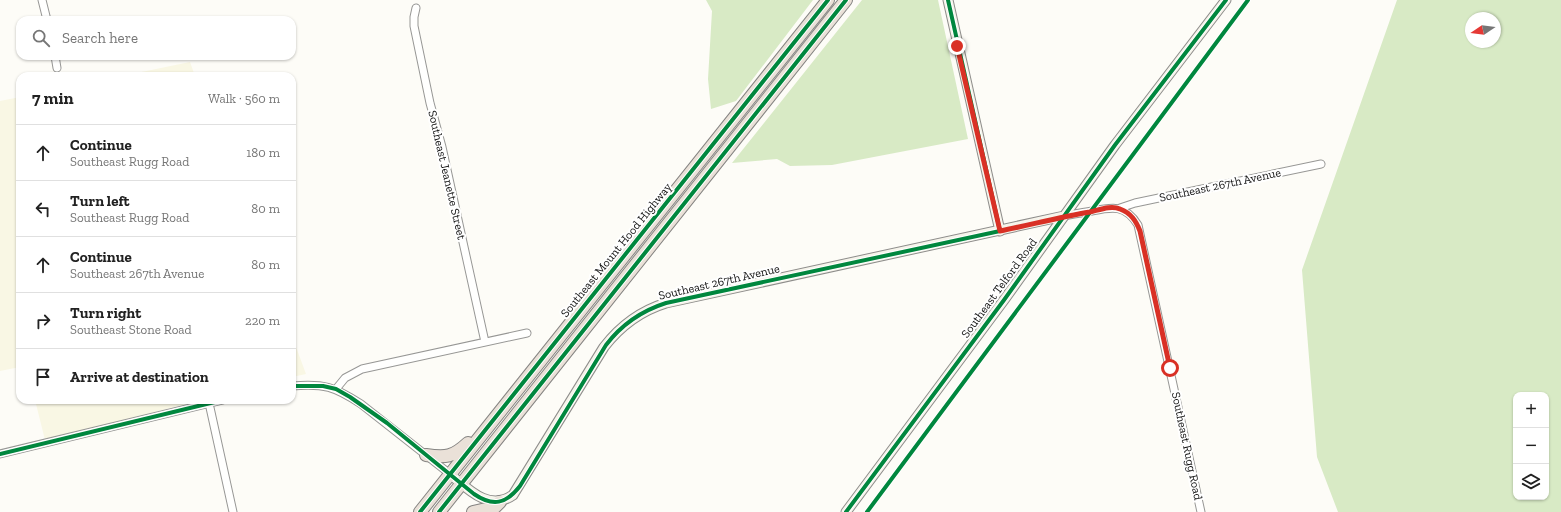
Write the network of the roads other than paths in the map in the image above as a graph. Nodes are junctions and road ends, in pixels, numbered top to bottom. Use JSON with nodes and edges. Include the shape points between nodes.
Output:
{"nodes":[{"id":1,"x":42,"y":0,"type":"edge"},
{"id":2,"x":828,"y":0,"type":"edge"},
{"id":3,"x":846,"y":0,"type":"edge"},
{"id":4,"x":948,"y":0,"type":"edge"},
{"id":5,"x":1226,"y":0,"type":"edge"},
{"id":6,"x":416,"y":8,"type":"dead end"},
{"id":7,"x":46,"y":16,"type":"edge"},
{"id":8,"x":56,"y":60,"type":"edge"},
{"id":9,"x":57,"y":68,"type":"dead end"},
{"id":10,"x":1321,"y":164,"type":"dead end"},
{"id":11,"x":1120,"y":208,"type":"junction"},
{"id":12,"x":1064,"y":216,"type":"junction"},
{"id":13,"x":1000,"y":231,"type":"junction"},
{"id":14,"x":527,"y":333,"type":"dead end"},
{"id":15,"x":485,"y":342,"type":"junction"},
{"id":16,"x":525,"y":379,"type":"junction"},
{"id":17,"x":296,"y":386,"type":"edge"},
{"id":18,"x":336,"y":389,"type":"junction"},
{"id":19,"x":204,"y":404,"type":"edge"},
{"id":20,"x":208,"y":404,"type":"edge"},
{"id":21,"x":488,"y":425,"type":"junction"},
{"id":22,"x":0,"y":454,"type":"edge"},
{"id":23,"x":426,"y":455,"type":"junction"},
{"id":24,"x":450,"y":474,"type":"junction"},
{"id":25,"x":462,"y":484,"type":"junction"},
{"id":26,"x":500,"y":502,"type":"junction"},
{"id":27,"x":233,"y":512,"type":"edge"},
{"id":28,"x":420,"y":512,"type":"edge"},
{"id":29,"x":428,"y":512,"type":"edge"},
{"id":30,"x":439,"y":512,"type":"edge"},
{"id":31,"x":473,"y":512,"type":"edge"},
{"id":32,"x":846,"y":512,"type":"edge"},
{"id":33,"x":1201,"y":512,"type":"edge"}],
"edges":[{"from":1,"to":7,"type":"street"},
{"from":2,"to":16,"type":"highway","name":"Southeast Mount Hood Highway"},
{"from":3,"to":25,"type":"highway","name":"Southeast Mount Hood Highway"},
{"from":4,"to":13,"type":"street"},
{"from":5,"to":12,"type":"street","name":"Southeast Telford Road"},
{"from":6,"to":15,"type":"street","name":"Southeast Jeanette Street","via":[[414,26]]},
{"from":8,"to":9,"type":"street"},
{"from":10,"to":11,"type":"street","name":"Southeast 267th Avenue"},
{"from":11,"to":12,"type":"street"},
{"from":11,"to":33,"type":"street","name":"Southeast Rugg Road","via":[[1134,219],[1140,231]]},
{"from":12,"to":13,"type":"street","name":"Southeast 267th Avenue"},
{"from":12,"to":32,"type":"street","name":"Southeast Telford Road"},
{"from":13,"to":26,"type":"street","name":"Southeast 267th Avenue","via":[[673,301],[646,310],[627,322],[606,345],[520,486],[513,495]]},
{"from":14,"to":15,"type":"street"},
{"from":15,"to":18,"type":"street","via":[[362,369],[345,378]]},
{"from":16,"to":21,"type":"highway","name":"Southeast Mount Hood Highway"},
{"from":16,"to":25,"type":"highway","via":[[510,413],[463,471]]},
{"from":17,"to":18,"type":"street","via":[[323,386]]},
{"from":18,"to":23,"type":"street","via":[[361,404]]},
{"from":19,"to":22,"type":"street"},
{"from":20,"to":27,"type":"street"},
{"from":21,"to":23,"type":"highway","via":[[453,455]]},
{"from":21,"to":24,"type":"highway","name":"Southeast Mount Hood Highway"},
{"from":23,"to":24,"type":"street"},
{"from":24,"to":25,"type":"street"},
{"from":24,"to":28,"type":"highway","name":"Southeast Mount Hood Highway"},
{"from":24,"to":29,"type":"highway","via":[[448,487]]},
{"from":25,"to":26,"type":"street","via":[[481,498]]},
{"from":25,"to":30,"type":"highway","name":"Southeast Mount Hood Highway"},
{"from":26,"to":31,"type":"highway","via":[[495,506]]}]}
